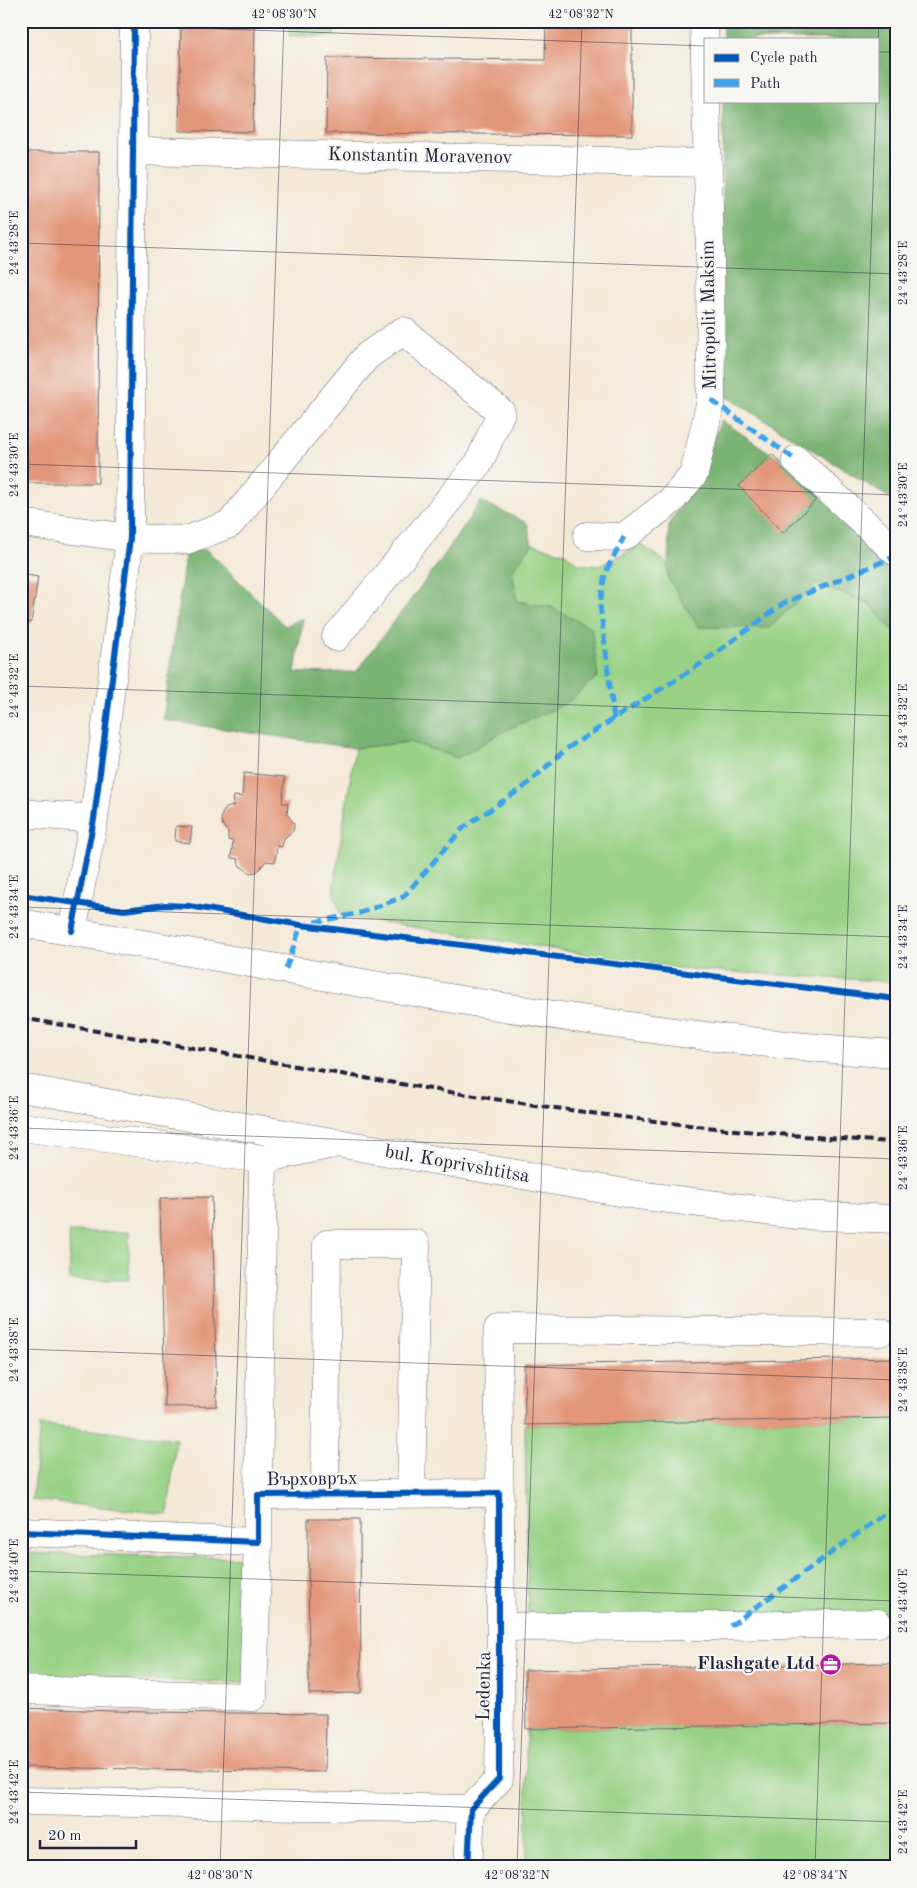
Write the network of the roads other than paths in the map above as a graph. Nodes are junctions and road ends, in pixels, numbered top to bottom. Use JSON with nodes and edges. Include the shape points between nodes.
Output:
{"nodes":[{"id":1,"x":134,"y":21,"type":"edge"},
{"id":2,"x":704,"y":21,"type":"edge"},
{"id":3,"x":704,"y":38,"type":"edge"},
{"id":4,"x":706,"y":102,"type":"edge"},
{"id":5,"x":133,"y":151,"type":"junction"},
{"id":6,"x":707,"y":163,"type":"junction"},
{"id":7,"x":796,"y":460,"type":"dead end"},
{"id":8,"x":21,"y":523,"type":"edge"},
{"id":9,"x":587,"y":536,"type":"dead end"},
{"id":10,"x":130,"y":538,"type":"junction"},
{"id":11,"x":896,"y":552,"type":"edge"},
{"id":12,"x":336,"y":637,"type":"dead end"},
{"id":13,"x":21,"y":813,"type":"edge"},
{"id":14,"x":94,"y":819,"type":"junction"},
{"id":15,"x":21,"y":922,"type":"edge"},
{"id":16,"x":72,"y":931,"type":"junction"},
{"id":17,"x":896,"y":1054,"type":"edge"},
{"id":18,"x":21,"y":1088,"type":"edge"},
{"id":19,"x":21,"y":1127,"type":"edge"},
{"id":20,"x":338,"y":1143,"type":"junction"},
{"id":21,"x":262,"y":1159,"type":"junction"},
{"id":22,"x":896,"y":1219,"type":"edge"},
{"id":23,"x":880,"y":1332,"type":"dead end"},
{"id":24,"x":411,"y":1493,"type":"junction"},
{"id":25,"x":325,"y":1494,"type":"junction"},
{"id":26,"x":499,"y":1494,"type":"junction"},
{"id":27,"x":258,"y":1495,"type":"junction"},
{"id":28,"x":21,"y":1532,"type":"edge"},
{"id":29,"x":258,"y":1542,"type":"junction"},
{"id":30,"x":878,"y":1623,"type":"dead end"},
{"id":31,"x":501,"y":1627,"type":"junction"},
{"id":32,"x":21,"y":1690,"type":"edge"},
{"id":33,"x":21,"y":1801,"type":"edge"},
{"id":34,"x":471,"y":1809,"type":"junction"},
{"id":35,"x":468,"y":1867,"type":"edge"}],
"edges":[{"from":1,"to":5,"type":"street"},
{"from":2,"to":3,"type":"street","name":"Mitropolit Maksim"},
{"from":4,"to":6,"type":"street","name":"Mitropolit Maksim"},
{"from":5,"to":6,"type":"street","name":"Konstantin Moravenov"},
{"from":5,"to":10,"type":"street"},
{"from":6,"to":9,"type":"street","name":"Mitropolit Maksim","via":[[711,400],[694,474],[671,501],[624,537]]},
{"from":7,"to":11,"type":"street"},
{"from":8,"to":10,"type":"street"},
{"from":10,"to":12,"type":"street","via":[[187,540],[230,524],[367,356],[403,331],[501,412],[480,463]]},
{"from":10,"to":14,"type":"street"},
{"from":13,"to":14,"type":"street"},
{"from":14,"to":16,"type":"street"},
{"from":15,"to":16,"type":"street"},
{"from":16,"to":17,"type":"street","via":[[518,1009],[811,1048]]},
{"from":18,"to":20,"type":"street","name":"bul. Koprivshtitsa"},
{"from":19,"to":21,"type":"street"},
{"from":20,"to":21,"type":"street"},
{"from":20,"to":22,"type":"street","name":"bul. Koprivshtitsa","via":[[637,1195],[797,1215]]},
{"from":21,"to":27,"type":"street"},
{"from":23,"to":26,"type":"street","name":"Ledenka","via":[[498,1329]]},
{"from":24,"to":25,"type":"street","name":"Върховръх"},
{"from":24,"to":25,"type":"street","via":[[416,1244],[328,1244]]},
{"from":24,"to":26,"type":"street","name":"Върховръх"},
{"from":25,"to":27,"type":"street","name":"Върховръх"},
{"from":26,"to":31,"type":"street","name":"Ledenka"},
{"from":27,"to":29,"type":"street","name":"Върховръх"},
{"from":28,"to":29,"type":"street"},
{"from":29,"to":32,"type":"street","name":"Върховръх","via":[[253,1697]]},
{"from":30,"to":31,"type":"street"},
{"from":31,"to":34,"type":"street","name":"Ledenka","via":[[499,1779]]},
{"from":33,"to":34,"type":"street"},
{"from":34,"to":35,"type":"street"}]}
